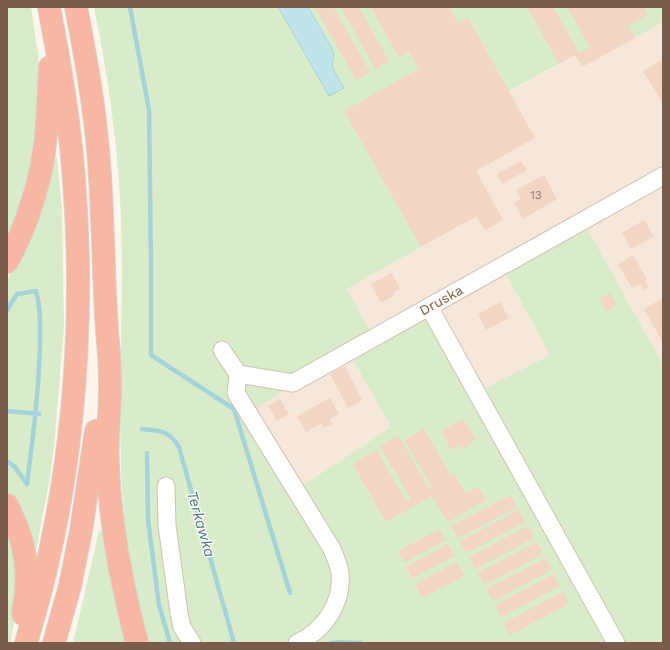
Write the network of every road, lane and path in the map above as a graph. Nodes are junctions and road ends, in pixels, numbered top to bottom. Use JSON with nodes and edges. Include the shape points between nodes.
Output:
{"nodes":[{"id":1,"x":76,"y":7,"type":"edge"},
{"id":2,"x":50,"y":14,"type":"edge"},
{"id":3,"x":663,"y":176,"type":"edge"},
{"id":4,"x":7,"y":262,"type":"edge"},
{"id":5,"x":429,"y":307,"type":"junction"},
{"id":6,"x":106,"y":314,"type":"junction"},
{"id":7,"x":222,"y":350,"type":"dead end"},
{"id":8,"x":238,"y":374,"type":"junction"},
{"id":9,"x":166,"y":486,"type":"dead end"},
{"id":10,"x":7,"y":505,"type":"edge"},
{"id":11,"x":19,"y":643,"type":"edge"},
{"id":12,"x":26,"y":643,"type":"edge"},
{"id":13,"x":54,"y":643,"type":"edge"},
{"id":14,"x":137,"y":643,"type":"edge"},
{"id":15,"x":192,"y":643,"type":"edge"},
{"id":16,"x":297,"y":643,"type":"edge"},
{"id":17,"x":616,"y":643,"type":"edge"}],
"edges":[{"from":1,"to":6,"type":"highway","via":[[92,96],[98,150]]},
{"from":2,"to":4,"type":"highway","via":[[48,100],[40,173],[31,206]]},
{"from":2,"to":12,"type":"highway","via":[[74,179],[77,338],[70,425],[56,527]]},
{"from":3,"to":5,"type":"street","name":"Druska"},
{"from":5,"to":8,"type":"street","name":"Druska","via":[[293,383]]},
{"from":5,"to":17,"type":"street"},
{"from":6,"to":13,"type":"highway","via":[[91,472],[70,586]]},
{"from":6,"to":14,"type":"highway","via":[[110,378],[108,463],[114,541]]},
{"from":7,"to":8,"type":"street"},
{"from":8,"to":16,"type":"street","via":[[236,393],[338,562],[340,583],[335,605],[322,627]]},
{"from":9,"to":15,"type":"street","via":[[167,525],[179,614],[182,626]]},
{"from":10,"to":11,"type":"highway","via":[[24,548],[27,581]]}]}
